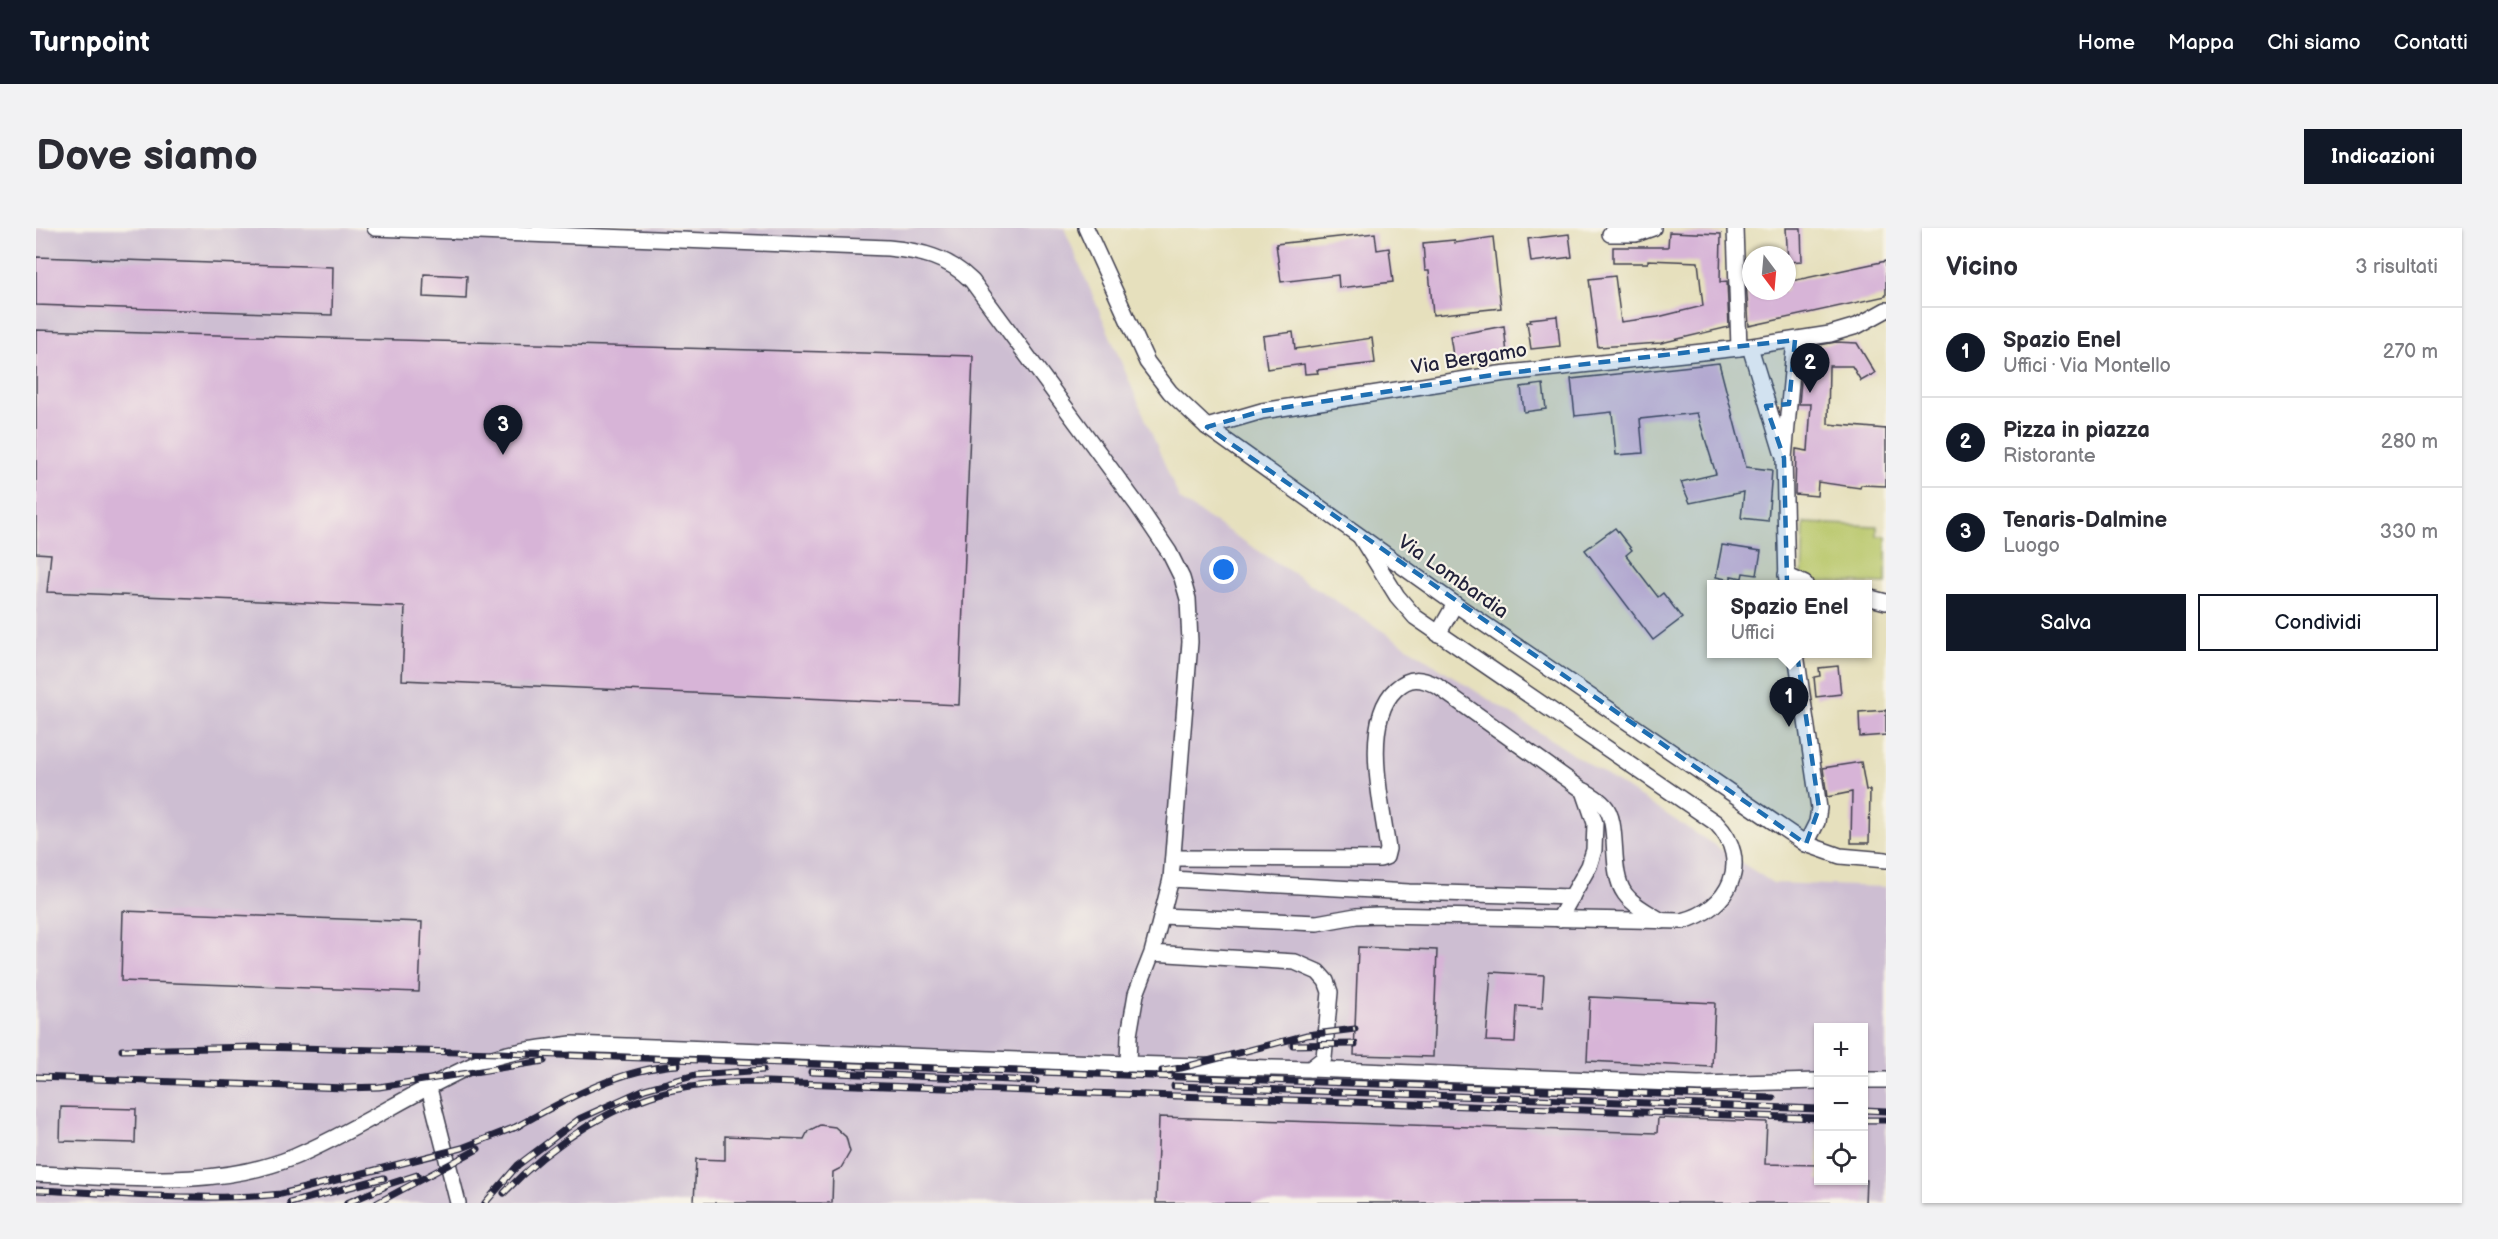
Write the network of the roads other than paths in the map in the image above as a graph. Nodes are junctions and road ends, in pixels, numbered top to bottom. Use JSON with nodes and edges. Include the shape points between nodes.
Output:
{"nodes":[{"id":1,"x":375,"y":228,"type":"edge"},
{"id":2,"x":1086,"y":228,"type":"edge"},
{"id":3,"x":1653,"y":228,"type":"edge"},
{"id":4,"x":1735,"y":228,"type":"edge"},
{"id":5,"x":1610,"y":234,"type":"dead end"},
{"id":6,"x":1886,"y":310,"type":"edge"},
{"id":7,"x":1795,"y":340,"type":"junction"},
{"id":8,"x":1744,"y":348,"type":"junction"},
{"id":9,"x":1789,"y":404,"type":"junction"},
{"id":10,"x":1767,"y":406,"type":"junction"},
{"id":11,"x":1207,"y":427,"type":"junction"},
{"id":12,"x":1784,"y":458,"type":"junction"},
{"id":13,"x":1361,"y":538,"type":"junction"},
{"id":14,"x":1786,"y":580,"type":"edge"},
{"id":15,"x":1455,"y":604,"type":"junction"},
{"id":16,"x":1438,"y":634,"type":"junction"},
{"id":17,"x":1797,"y":658,"type":"edge"},
{"id":18,"x":1584,"y":791,"type":"junction"},
{"id":19,"x":1806,"y":844,"type":"junction"},
{"id":20,"x":1173,"y":858,"type":"junction"},
{"id":21,"x":1886,"y":860,"type":"edge"},
{"id":22,"x":1171,"y":879,"type":"junction"},
{"id":23,"x":1572,"y":897,"type":"junction"},
{"id":24,"x":1162,"y":916,"type":"junction"},
{"id":25,"x":1559,"y":919,"type":"junction"},
{"id":26,"x":1662,"y":921,"type":"junction"},
{"id":27,"x":1152,"y":953,"type":"junction"},
{"id":28,"x":1128,"y":1064,"type":"junction"},
{"id":29,"x":1310,"y":1069,"type":"junction"},
{"id":30,"x":1868,"y":1080,"type":"edge"},
{"id":31,"x":1886,"y":1080,"type":"edge"},
{"id":32,"x":1814,"y":1081,"type":"edge"},
{"id":33,"x":429,"y":1089,"type":"junction"},
{"id":34,"x":36,"y":1174,"type":"edge"},
{"id":35,"x":458,"y":1203,"type":"edge"}],
"edges":[{"from":1,"to":20,"type":"street","via":[[876,247],[931,255],[960,270],[1138,506],[1170,552],[1182,578],[1188,599],[1190,642]]},
{"from":2,"to":11,"type":"street","name":"Via Lombardia","via":[[1147,362],[1170,392]]},
{"from":3,"to":5,"type":"street","via":[[1636,234]]},
{"from":4,"to":8,"type":"street"},
{"from":6,"to":7,"type":"street","name":"Via Bergamo","via":[[1850,328]]},
{"from":7,"to":8,"type":"street","name":"Via Bergamo"},
{"from":7,"to":9,"type":"street"},
{"from":8,"to":10,"type":"street"},
{"from":8,"to":11,"type":"street","name":"Via Bergamo","via":[[1499,374],[1262,411]]},
{"from":9,"to":10,"type":"street"},
{"from":9,"to":12,"type":"street"},
{"from":10,"to":12,"type":"street"},
{"from":11,"to":13,"type":"street","name":"Via Lombardia"},
{"from":12,"to":14,"type":"street"},
{"from":13,"to":15,"type":"street","name":"Via Lombardia"},
{"from":13,"to":16,"type":"street","via":[[1402,604]]},
{"from":15,"to":16,"type":"street"},
{"from":15,"to":19,"type":"street","name":"Via Lombardia"},
{"from":16,"to":26,"type":"street","via":[[1724,831],[1735,861],[1725,893],[1710,909],[1692,919]]},
{"from":17,"to":19,"type":"street","via":[[1819,807],[1817,822]]},
{"from":18,"to":20,"type":"street","via":[[1437,686],[1414,679],[1389,696],[1376,731],[1388,849],[1383,859]]},
{"from":18,"to":23,"type":"street","via":[[1594,816],[1595,840],[1589,866]]},
{"from":18,"to":26,"type":"street","via":[[1606,808],[1617,874],[1624,892]]},
{"from":19,"to":21,"type":"street","name":"Via Lombardia","via":[[1840,856]]},
{"from":20,"to":22,"type":"street"},
{"from":22,"to":23,"type":"street"},
{"from":22,"to":24,"type":"street"},
{"from":23,"to":25,"type":"street"},
{"from":24,"to":25,"type":"street","via":[[1317,923],[1378,915]]},
{"from":24,"to":27,"type":"street"},
{"from":25,"to":26,"type":"street"},
{"from":27,"to":28,"type":"street","via":[[1136,994]]},
{"from":27,"to":29,"type":"street","via":[[1295,962],[1318,972],[1330,992],[1327,1043],[1324,1058]]},
{"from":28,"to":29,"type":"street"},
{"from":28,"to":33,"type":"street","via":[[571,1044],[531,1048],[474,1065]]},
{"from":29,"to":32,"type":"street","via":[[1698,1084]]},
{"from":30,"to":31,"type":"street"},
{"from":33,"to":34,"type":"street","via":[[293,1157],[247,1172],[194,1179]]},
{"from":33,"to":35,"type":"street"}]}
